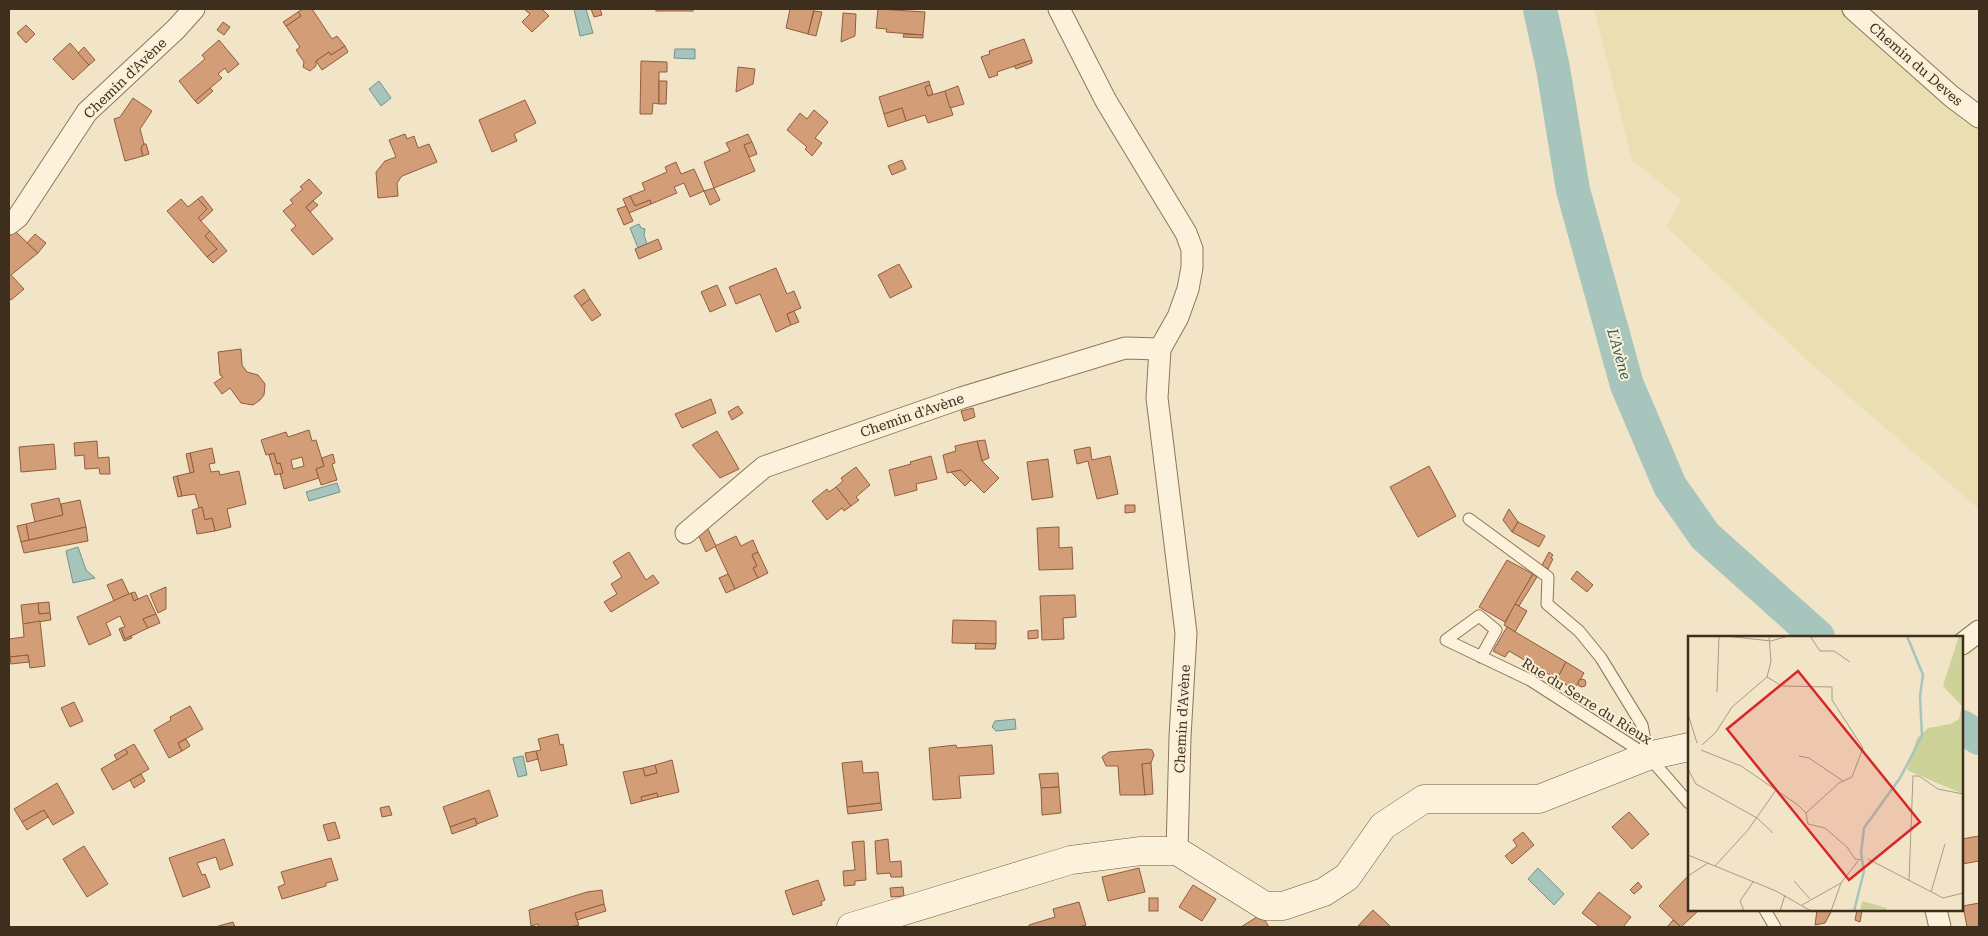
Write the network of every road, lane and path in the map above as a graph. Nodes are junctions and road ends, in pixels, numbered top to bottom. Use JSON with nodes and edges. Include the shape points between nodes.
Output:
{"nodes":[{"id":1,"x":194,"y":9,"type":"edge"},
{"id":2,"x":1059,"y":9,"type":"edge"},
{"id":3,"x":1853,"y":9,"type":"edge"},
{"id":4,"x":1979,"y":117,"type":"edge"},
{"id":5,"x":9,"y":224,"type":"edge"},
{"id":6,"x":1160,"y":349,"type":"junction"},
{"id":7,"x":1469,"y":519,"type":"dead end"},
{"id":8,"x":686,"y":533,"type":"dead end"},
{"id":9,"x":1979,"y":631,"type":"edge"},
{"id":10,"x":1963,"y":643,"type":"edge"},
{"id":11,"x":1481,"y":657,"type":"dead end"},
{"id":12,"x":1688,"y":747,"type":"edge"},
{"id":13,"x":1648,"y":756,"type":"junction"},
{"id":14,"x":1688,"y":802,"type":"edge"},
{"id":15,"x":1177,"y":851,"type":"junction"},
{"id":16,"x":1766,"y":911,"type":"edge"},
{"id":17,"x":1936,"y":911,"type":"edge"},
{"id":18,"x":851,"y":927,"type":"edge"},
{"id":19,"x":1775,"y":927,"type":"edge"},
{"id":20,"x":1940,"y":927,"type":"edge"}],
"edges":[{"from":1,"to":5,"type":"street","name":"Chemin d'Avène","via":[[87,112],[18,217]]},
{"from":2,"to":6,"type":"street","name":"Chemin d'Avène","via":[[1106,101],[1186,233],[1192,249],[1188,289],[1178,317]]},
{"from":3,"to":4,"type":"street","name":"Chemin du Deves"},
{"from":6,"to":8,"type":"street","name":"Chemin d'Avène","via":[[1126,348],[961,398],[764,468]]},
{"from":6,"to":15,"type":"street","name":"Chemin d'Avène","via":[[1156,398],[1186,633]]},
{"from":7,"to":13,"type":"lane","via":[[1548,577],[1547,604],[1579,631],[1602,658],[1642,725]]},
{"from":9,"to":10,"type":"street"},
{"from":11,"to":13,"type":"lane","name":"Rue du Serre du Rieux","via":[[1530,680]]},
{"from":12,"to":13,"type":"street"},
{"from":13,"to":14,"type":"lane","name":"Rue du Serre du Rieux"},
{"from":13,"to":15,"type":"street","via":[[1539,799],[1424,799],[1383,826],[1347,876],[1324,892],[1283,906],[1264,906]]},
{"from":15,"to":18,"type":"street","via":[[1141,851],[1071,860]]},
{"from":16,"to":19,"type":"lane"},
{"from":17,"to":20,"type":"street"}]}
